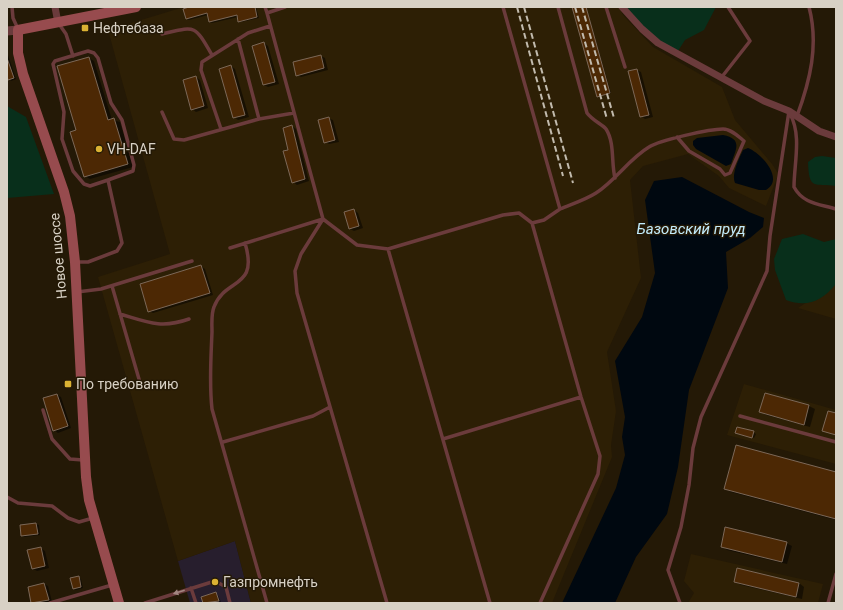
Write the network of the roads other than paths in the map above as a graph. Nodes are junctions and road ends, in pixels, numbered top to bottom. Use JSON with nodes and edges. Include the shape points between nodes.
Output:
{"nodes":[{"id":1,"x":12,"y":7,"type":"edge"},
{"id":2,"x":55,"y":7,"type":"edge"},
{"id":3,"x":136,"y":7,"type":"edge"},
{"id":4,"x":265,"y":7,"type":"edge"},
{"id":5,"x":285,"y":7,"type":"edge"},
{"id":6,"x":503,"y":7,"type":"edge"},
{"id":7,"x":558,"y":7,"type":"edge"},
{"id":8,"x":606,"y":7,"type":"edge"},
{"id":9,"x":622,"y":7,"type":"edge"},
{"id":10,"x":728,"y":7,"type":"edge"},
{"id":11,"x":809,"y":7,"type":"edge"},
{"id":12,"x":267,"y":13,"type":"junction"},
{"id":13,"x":58,"y":23,"type":"junction"},
{"id":14,"x":270,"y":26,"type":"junction"},
{"id":15,"x":18,"y":30,"type":"junction"},
{"id":16,"x":7,"y":31,"type":"edge"},
{"id":17,"x":162,"y":34,"type":"dead end"},
{"id":18,"x":238,"y":39,"type":"junction"},
{"id":19,"x":212,"y":55,"type":"junction"},
{"id":20,"x":72,"y":56,"type":"junction"},
{"id":21,"x":624,"y":67,"type":"dead end"},
{"id":22,"x":721,"y":78,"type":"junction"},
{"id":23,"x":789,"y":111,"type":"junction"},
{"id":24,"x":162,"y":112,"type":"dead end"},
{"id":25,"x":294,"y":113,"type":"junction"},
{"id":26,"x":797,"y":116,"type":"junction"},
{"id":27,"x":259,"y":119,"type":"junction"},
{"id":28,"x":221,"y":129,"type":"junction"},
{"id":29,"x":836,"y":137,"type":"edge"},
{"id":30,"x":677,"y":138,"type":"junction"},
{"id":31,"x":615,"y":178,"type":"junction"},
{"id":32,"x":108,"y":180,"type":"junction"},
{"id":33,"x":560,"y":209,"type":"junction"},
{"id":34,"x":836,"y":209,"type":"edge"},
{"id":35,"x":323,"y":219,"type":"junction"},
{"id":36,"x":532,"y":224,"type":"junction"},
{"id":37,"x":245,"y":243,"type":"junction"},
{"id":38,"x":230,"y":248,"type":"dead end"},
{"id":39,"x":388,"y":249,"type":"junction"},
{"id":40,"x":192,"y":261,"type":"dead end"},
{"id":41,"x":75,"y":262,"type":"junction"},
{"id":42,"x":112,"y":286,"type":"junction"},
{"id":43,"x":76,"y":292,"type":"junction"},
{"id":44,"x":120,"y":314,"type":"junction"},
{"id":45,"x":189,"y":319,"type":"dead end"},
{"id":46,"x":141,"y":386,"type":"dead end"},
{"id":47,"x":581,"y":397,"type":"junction"},
{"id":48,"x":330,"y":408,"type":"junction"},
{"id":49,"x":42,"y":410,"type":"dead end"},
{"id":50,"x":740,"y":416,"type":"dead end"},
{"id":51,"x":443,"y":439,"type":"junction"},
{"id":52,"x":223,"y":442,"type":"junction"},
{"id":53,"x":836,"y":442,"type":"edge"},
{"id":54,"x":84,"y":460,"type":"junction"},
{"id":55,"x":7,"y":497,"type":"edge"},
{"id":56,"x":94,"y":518,"type":"junction"},
{"id":57,"x":836,"y":574,"type":"edge"},
{"id":58,"x":191,"y":588,"type":"junction"},
{"id":59,"x":114,"y":589,"type":"junction"},
{"id":60,"x":50,"y":603,"type":"edge"},
{"id":61,"x":119,"y":603,"type":"edge"},
{"id":62,"x":122,"y":603,"type":"edge"},
{"id":63,"x":145,"y":603,"type":"edge"},
{"id":64,"x":196,"y":603,"type":"edge"},
{"id":65,"x":230,"y":603,"type":"edge"},
{"id":66,"x":267,"y":603,"type":"edge"},
{"id":67,"x":387,"y":603,"type":"edge"},
{"id":68,"x":490,"y":603,"type":"edge"},
{"id":69,"x":540,"y":603,"type":"edge"},
{"id":70,"x":680,"y":603,"type":"edge"},
{"id":71,"x":828,"y":603,"type":"edge"}],
"edges":[{"from":1,"to":15,"type":"lane"},
{"from":2,"to":13,"type":"street"},
{"from":3,"to":13,"type":"main road"},
{"from":4,"to":12,"type":"lane"},
{"from":5,"to":12,"type":"lane"},
{"from":6,"to":33,"type":"lane"},
{"from":7,"to":31,"type":"lane","via":[[587,113],[593,121],[606,129],[612,147]]},
{"from":8,"to":21,"type":"lane"},
{"from":9,"to":22,"type":"street","via":[[658,43]]},
{"from":10,"to":22,"type":"lane","via":[[750,41]]},
{"from":11,"to":26,"type":"lane","via":[[814,50],[807,88]]},
{"from":12,"to":14,"type":"lane"},
{"from":13,"to":15,"type":"main road"},
{"from":13,"to":20,"type":"lane","via":[[66,34]]},
{"from":14,"to":18,"type":"lane"},
{"from":14,"to":25,"type":"lane"},
{"from":15,"to":16,"type":"street"},
{"from":15,"to":41,"type":"main road","name":"Новое шоссе","via":[[18,52],[23,74],[70,216]]},
{"from":17,"to":19,"type":"lane","via":[[189,28],[198,32]]},
{"from":18,"to":19,"type":"lane"},
{"from":18,"to":27,"type":"lane"},
{"from":19,"to":28,"type":"lane","via":[[202,62],[201,70]]},
{"from":20,"to":32,"type":"lane","via":[[53,64],[64,112],[62,139],[77,178],[90,186]]},
{"from":20,"to":32,"type":"lane","via":[[88,51],[98,58],[111,103],[122,120],[134,165],[133,172]]},
{"from":22,"to":23,"type":"street"},
{"from":23,"to":26,"type":"street"},
{"from":23,"to":34,"type":"lane","via":[[796,123],[794,187],[797,194],[811,203]]},
{"from":23,"to":70,"type":"lane","via":[[767,271],[701,417],[693,448],[681,527],[668,570]]},
{"from":24,"to":28,"type":"lane","via":[[174,139],[184,140]]},
{"from":25,"to":27,"type":"lane"},
{"from":25,"to":35,"type":"lane"},
{"from":26,"to":29,"type":"street","via":[[819,131]]},
{"from":27,"to":28,"type":"lane"},
{"from":30,"to":30,"type":"lane","via":[[724,129],[735,133],[744,141],[730,173],[725,174],[689,151]]},
{"from":30,"to":31,"type":"lane","via":[[666,139],[650,146]]},
{"from":31,"to":33,"type":"lane","via":[[596,193]]},
{"from":32,"to":41,"type":"lane","via":[[122,243],[117,251],[88,262]]},
{"from":33,"to":36,"type":"lane","via":[[544,220]]},
{"from":35,"to":37,"type":"lane"},
{"from":35,"to":39,"type":"lane","via":[[357,245]]},
{"from":35,"to":48,"type":"lane","via":[[301,254],[295,271],[297,293]]},
{"from":36,"to":39,"type":"lane","via":[[519,213],[503,215]]},
{"from":36,"to":47,"type":"lane"},
{"from":37,"to":38,"type":"lane"},
{"from":37,"to":52,"type":"lane","via":[[250,258],[245,276],[221,294],[213,308],[210,389],[212,408]]},
{"from":39,"to":51,"type":"lane"},
{"from":40,"to":42,"type":"lane"},
{"from":41,"to":43,"type":"main road","name":"Новое шоссе"},
{"from":42,"to":43,"type":"lane"},
{"from":42,"to":44,"type":"lane"},
{"from":43,"to":54,"type":"main road","name":"Новое шоссе"},
{"from":44,"to":45,"type":"lane","via":[[158,325]]},
{"from":44,"to":46,"type":"lane"},
{"from":47,"to":51,"type":"lane"},
{"from":47,"to":69,"type":"lane","via":[[600,456],[598,474]]},
{"from":48,"to":52,"type":"lane","via":[[313,416]]},
{"from":48,"to":67,"type":"lane"},
{"from":49,"to":54,"type":"lane","via":[[52,439],[70,459]]},
{"from":50,"to":53,"type":"lane"},
{"from":51,"to":68,"type":"lane"},
{"from":52,"to":66,"type":"lane"},
{"from":54,"to":56,"type":"main road","name":"Новое шоссе"},
{"from":55,"to":56,"type":"lane","via":[[18,503],[52,506],[68,518],[79,522]]},
{"from":56,"to":59,"type":"main road","name":"Новое шоссе"},
{"from":57,"to":71,"type":"lane"},
{"from":58,"to":63,"type":"lane","one_way":true},
{"from":58,"to":64,"type":"lane"},
{"from":58,"to":65,"type":"lane","via":[[215,581],[221,583],[226,587]]},
{"from":59,"to":60,"type":"lane"},
{"from":59,"to":61,"type":"main road","name":"Новое шоссе"},
{"from":59,"to":62,"type":"lane"}]}
